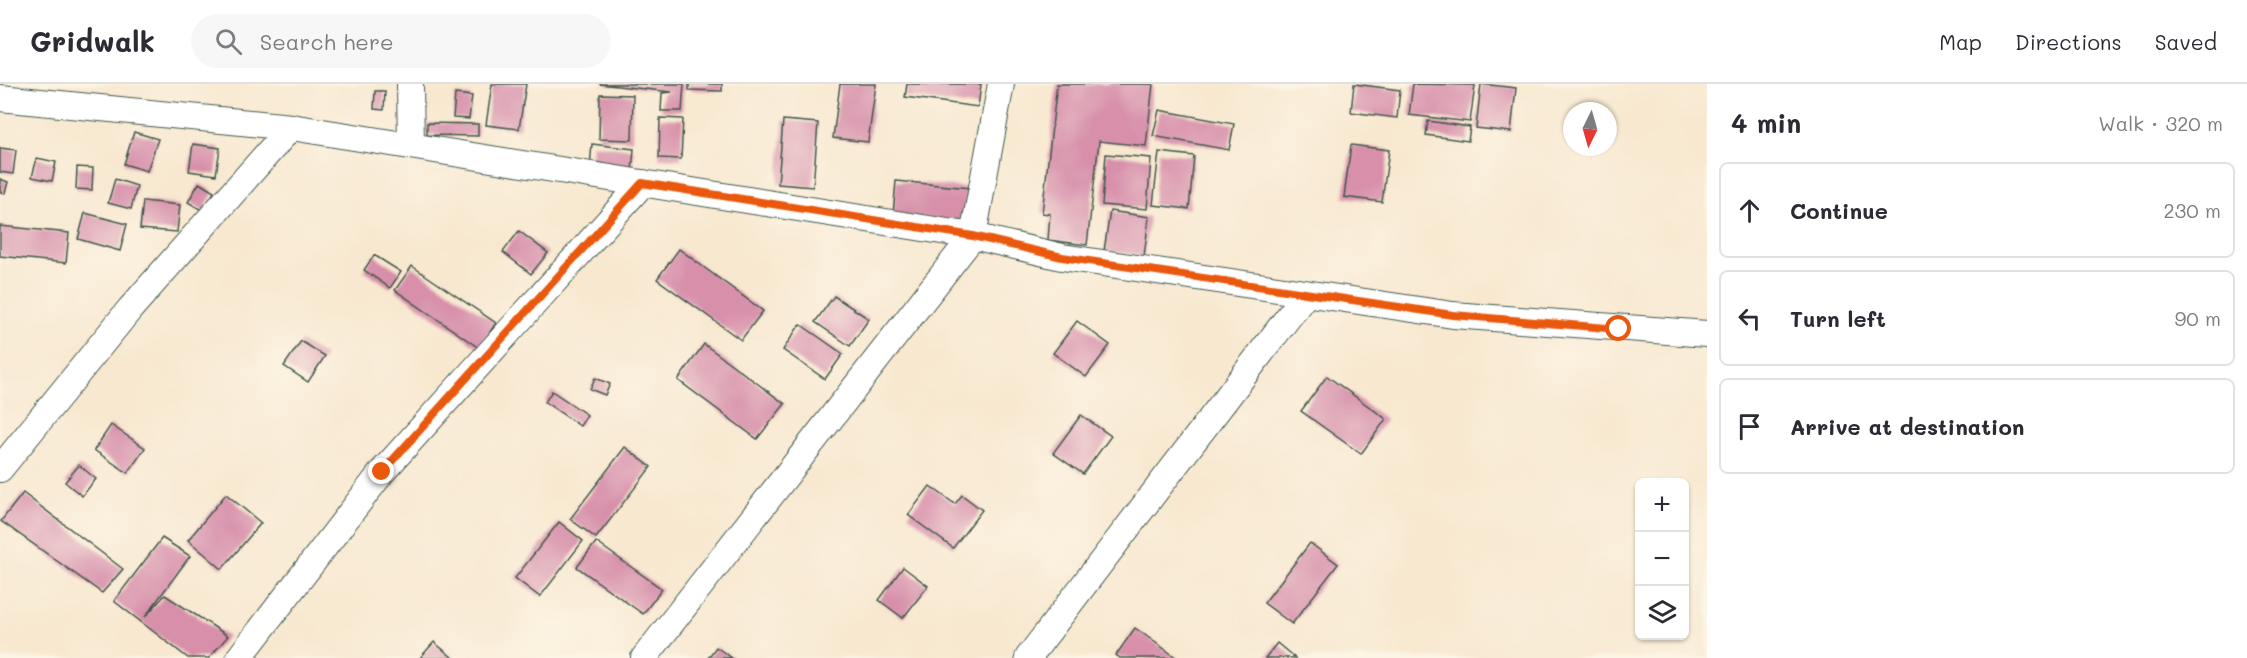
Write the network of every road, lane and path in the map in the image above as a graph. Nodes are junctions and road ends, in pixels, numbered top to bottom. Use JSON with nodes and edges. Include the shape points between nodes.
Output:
{"nodes":[{"id":1,"x":410,"y":84,"type":"edge"},
{"id":2,"x":1001,"y":84,"type":"edge"},
{"id":3,"x":0,"y":99,"type":"edge"},
{"id":4,"x":291,"y":127,"type":"junction"},
{"id":5,"x":411,"y":146,"type":"junction"},
{"id":6,"x":642,"y":183,"type":"junction"},
{"id":7,"x":973,"y":236,"type":"junction"},
{"id":8,"x":1306,"y":294,"type":"junction"},
{"id":9,"x":1707,"y":334,"type":"edge"},
{"id":10,"x":0,"y":469,"type":"edge"},
{"id":11,"x":239,"y":658,"type":"edge"},
{"id":12,"x":644,"y":658,"type":"edge"},
{"id":13,"x":1028,"y":658,"type":"edge"}],
"edges":[{"from":1,"to":5,"type":"street"},
{"from":2,"to":7,"type":"street"},
{"from":3,"to":4,"type":"street"},
{"from":4,"to":5,"type":"street"},
{"from":4,"to":10,"type":"street","via":[[130,309]]},
{"from":5,"to":6,"type":"street"},
{"from":6,"to":7,"type":"street"},
{"from":6,"to":11,"type":"street","via":[[382,472]]},
{"from":7,"to":8,"type":"street","via":[[1062,257]]},
{"from":7,"to":12,"type":"street"},
{"from":8,"to":9,"type":"street","via":[[1453,315]]},
{"from":8,"to":13,"type":"street"}]}
